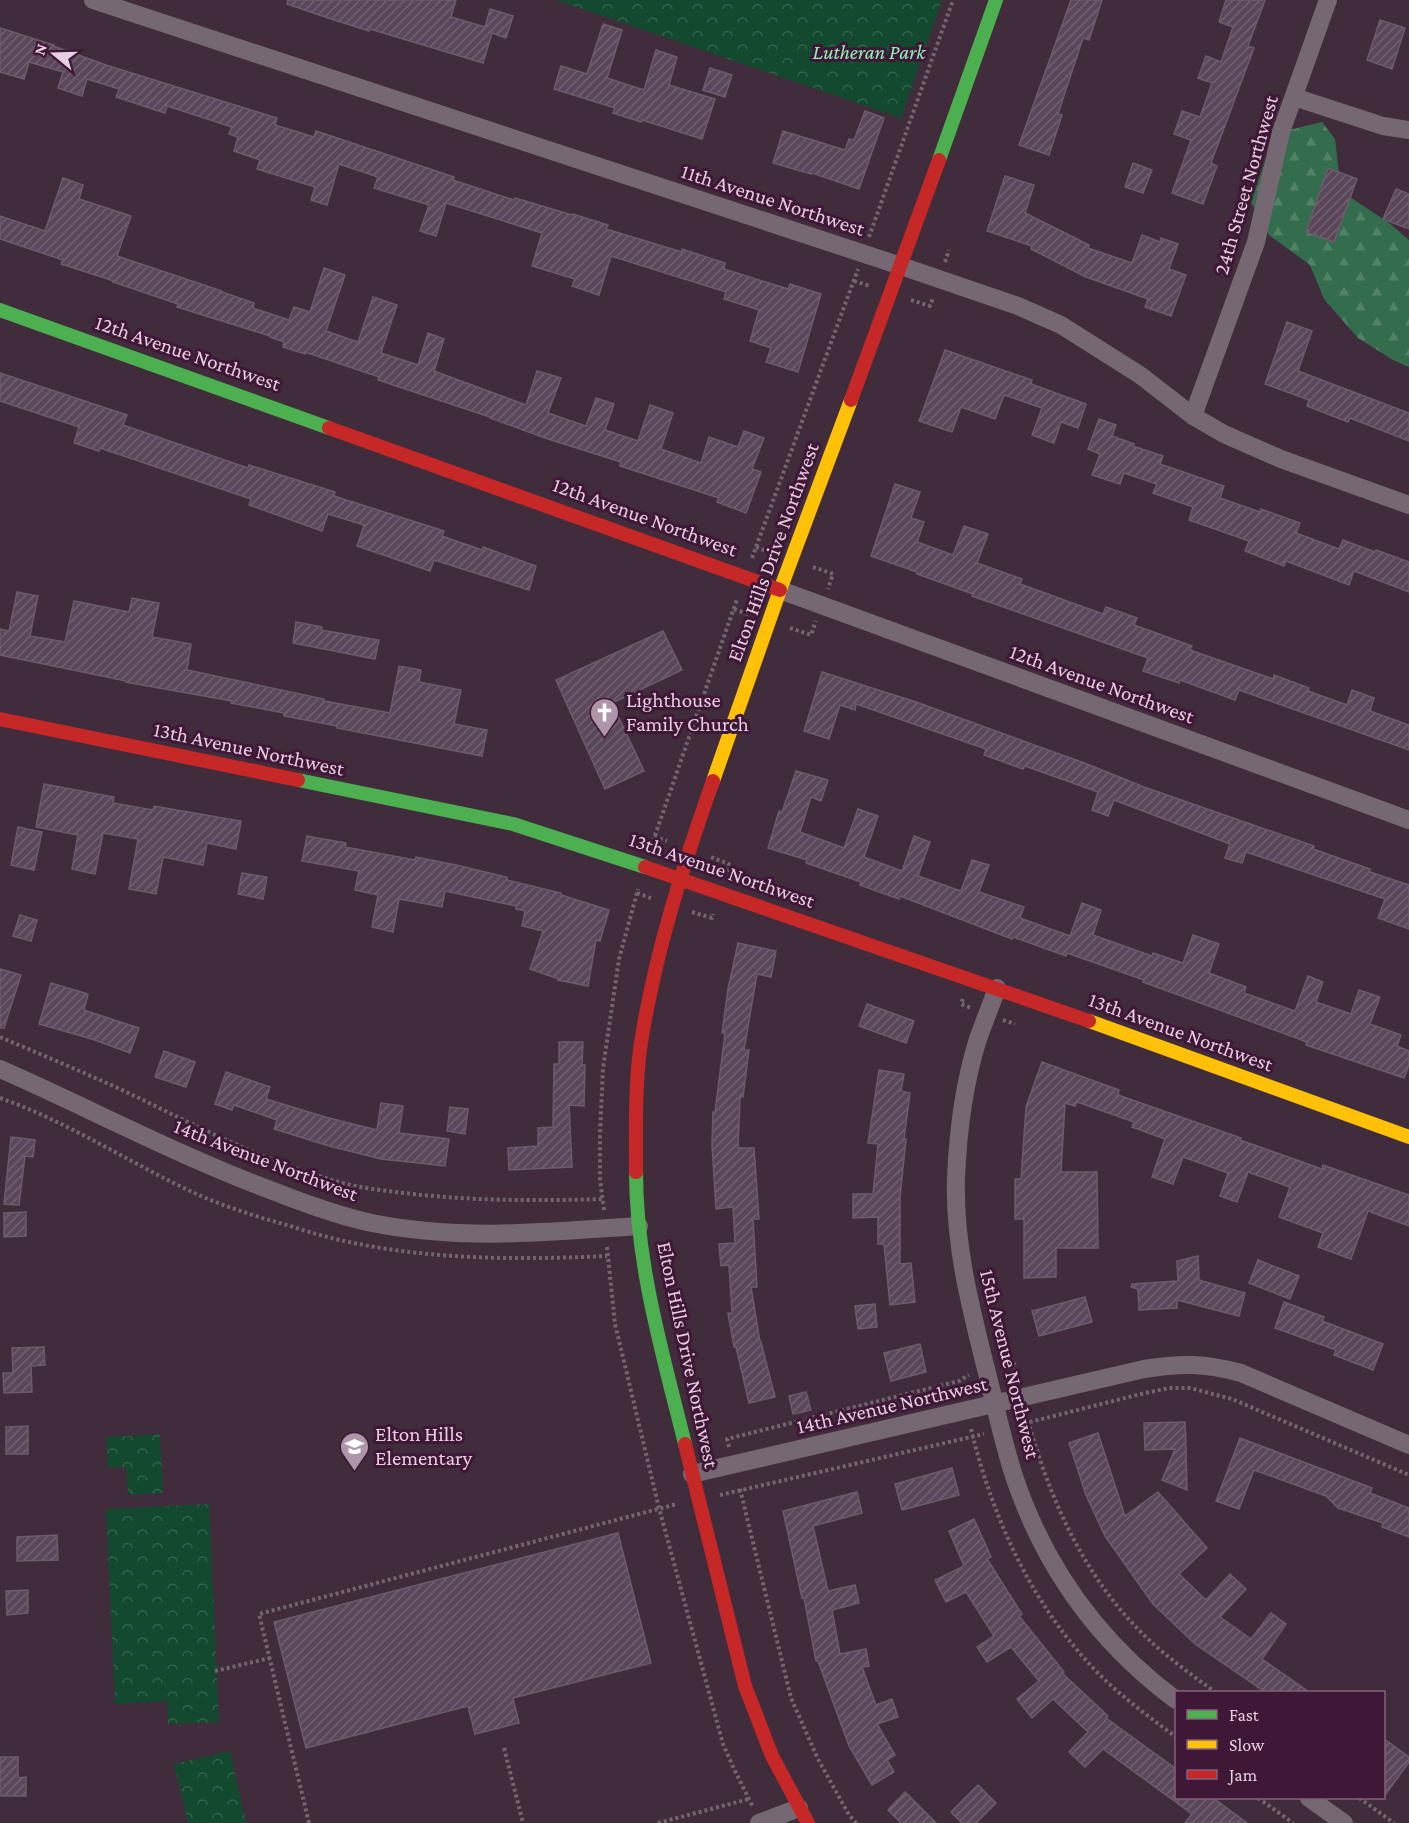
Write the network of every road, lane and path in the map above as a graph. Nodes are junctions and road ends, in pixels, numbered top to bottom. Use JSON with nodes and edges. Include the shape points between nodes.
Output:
{"nodes":[{"id":1,"x":93,"y":0,"type":"edge"},
{"id":2,"x":953,"y":0,"type":"edge"},
{"id":3,"x":996,"y":0,"type":"edge"},
{"id":4,"x":1328,"y":0,"type":"edge"},
{"id":5,"x":1294,"y":97,"type":"junction"},
{"id":6,"x":1409,"y":130,"type":"edge"},
{"id":7,"x":873,"y":225,"type":"dead end"},
{"id":8,"x":901,"y":266,"type":"junction"},
{"id":9,"x":854,"y":280,"type":"dead end"},
{"id":10,"x":0,"y":310,"type":"edge"},
{"id":11,"x":1193,"y":417,"type":"junction"},
{"id":12,"x":1409,"y":505,"type":"edge"},
{"id":13,"x":756,"y":547,"type":"dead end"},
{"id":14,"x":780,"y":590,"type":"junction"},
{"id":15,"x":734,"y":609,"type":"dead end"},
{"id":16,"x":0,"y":719,"type":"edge"},
{"id":17,"x":1409,"y":820,"type":"edge"},
{"id":18,"x":654,"y":837,"type":"dead end"},
{"id":19,"x":680,"y":878,"type":"junction"},
{"id":20,"x":637,"y":893,"type":"dead end"},
{"id":21,"x":998,"y":988,"type":"junction"},
{"id":22,"x":0,"y":1037,"type":"edge"},
{"id":23,"x":0,"y":1069,"type":"edge"},
{"id":24,"x":1409,"y":1137,"type":"edge"},
{"id":25,"x":639,"y":1226,"type":"junction"},
{"id":26,"x":608,"y":1256,"type":"dead end"},
{"id":27,"x":959,"y":1381,"type":"dead end"},
{"id":28,"x":995,"y":1404,"type":"junction"},
{"id":29,"x":973,"y":1437,"type":"dead end"},
{"id":30,"x":727,"y":1438,"type":"dead end"},
{"id":31,"x":1409,"y":1445,"type":"edge"},
{"id":32,"x":692,"y":1474,"type":"junction"},
{"id":33,"x":1409,"y":1475,"type":"edge"},
{"id":34,"x":659,"y":1508,"type":"junction"},
{"id":35,"x":270,"y":1658,"type":"junction"},
{"id":36,"x":215,"y":1671,"type":"dead end"},
{"id":37,"x":1214,"y":1691,"type":"edge"},
{"id":38,"x":1175,"y":1699,"type":"edge"},
{"id":39,"x":504,"y":1748,"type":"dead end"},
{"id":40,"x":1261,"y":1799,"type":"edge"},
{"id":41,"x":1312,"y":1799,"type":"edge"},
{"id":42,"x":1362,"y":1799,"type":"edge"},
{"id":43,"x":803,"y":1815,"type":"edge"},
{"id":44,"x":309,"y":1823,"type":"edge"},
{"id":45,"x":523,"y":1823,"type":"edge"},
{"id":46,"x":658,"y":1823,"type":"edge"},
{"id":47,"x":759,"y":1823,"type":"edge"},
{"id":48,"x":856,"y":1823,"type":"edge"},
{"id":49,"x":1293,"y":1823,"type":"edge"},
{"id":50,"x":1344,"y":1823,"type":"edge"},
{"id":51,"x":1394,"y":1823,"type":"edge"}],
"edges":[{"from":1,"to":8,"type":"street","name":"11th Avenue Northwest"},
{"from":2,"to":7,"type":"path"},
{"from":3,"to":8,"type":"street","name":"Elton Hills Drive Northwest"},
{"from":4,"to":5,"type":"street","name":"24th Street Northwest"},
{"from":5,"to":6,"type":"street","via":[[1383,126]]},
{"from":5,"to":11,"type":"street","name":"24th Street Northwest","via":[[1281,132],[1256,242]]},
{"from":8,"to":11,"type":"street","name":"11th Avenue Northwest","via":[[1061,325],[1140,375]]},
{"from":8,"to":14,"type":"street","name":"Elton Hills Drive Northwest"},
{"from":9,"to":13,"type":"path"},
{"from":10,"to":14,"type":"street","name":"12th Avenue Northwest"},
{"from":11,"to":12,"type":"street","name":"11th Avenue Northwest","via":[[1281,459]]},
{"from":14,"to":17,"type":"street","name":"12th Avenue Northwest"},
{"from":14,"to":19,"type":"street","name":"Elton Hills Drive Northwest"},
{"from":15,"to":18,"type":"path"},
{"from":16,"to":19,"type":"street","name":"13th Avenue Northwest","via":[[513,824]]},
{"from":19,"to":21,"type":"street","name":"13th Avenue Northwest"},
{"from":19,"to":25,"type":"street","name":"Elton Hills Drive Northwest","via":[[654,975],[640,1051],[636,1134]]},
{"from":20,"to":22,"type":"path","via":[[620,959],[603,1068],[600,1179],[604,1199],[521,1202],[440,1197],[330,1180],[220,1137]]},
{"from":21,"to":24,"type":"street","name":"13th Avenue Northwest"},
{"from":21,"to":28,"type":"street","name":"15th Avenue Northwest","via":[[969,1075],[956,1180],[963,1274]]},
{"from":23,"to":25,"type":"street","name":"14th Avenue Northwest","via":[[201,1162],[331,1213],[372,1223],[450,1233],[547,1233]]},
{"from":25,"to":32,"type":"street","name":"Elton Hills Drive Northwest","via":[[654,1318]]},
{"from":26,"to":34,"type":"path","via":[[615,1324]]},
{"from":27,"to":30,"type":"path"},
{"from":28,"to":31,"type":"street","name":"14th Avenue Northwest","via":[[1144,1369],[1194,1364],[1241,1373]]},
{"from":28,"to":32,"type":"street","name":"14th Avenue Northwest"},
{"from":28,"to":38,"type":"street","name":"15th Avenue Northwest","via":[[1014,1476],[1053,1564],[1074,1599],[1128,1660]]},
{"from":29,"to":48,"type":"path","via":[[741,1490],[791,1698],[818,1759]]},
{"from":32,"to":43,"type":"street","name":"Elton Hills Drive Northwest","via":[[745,1686],[768,1749]]},
{"from":33,"to":37,"type":"path","via":[[1232,1399],[1190,1388],[1145,1393],[1029,1422],[1060,1510],[1098,1582],[1148,1639]]},
{"from":34,"to":35,"type":"path","via":[[259,1614]]},
{"from":34,"to":46,"type":"path","via":[[723,1744],[749,1799]]},
{"from":35,"to":36,"type":"path"},
{"from":35,"to":44,"type":"path"},
{"from":39,"to":45,"type":"path"},
{"from":40,"to":49,"type":"path"},
{"from":41,"to":50,"type":"street"},
{"from":42,"to":51,"type":"path"},
{"from":43,"to":47,"type":"street"}]}
